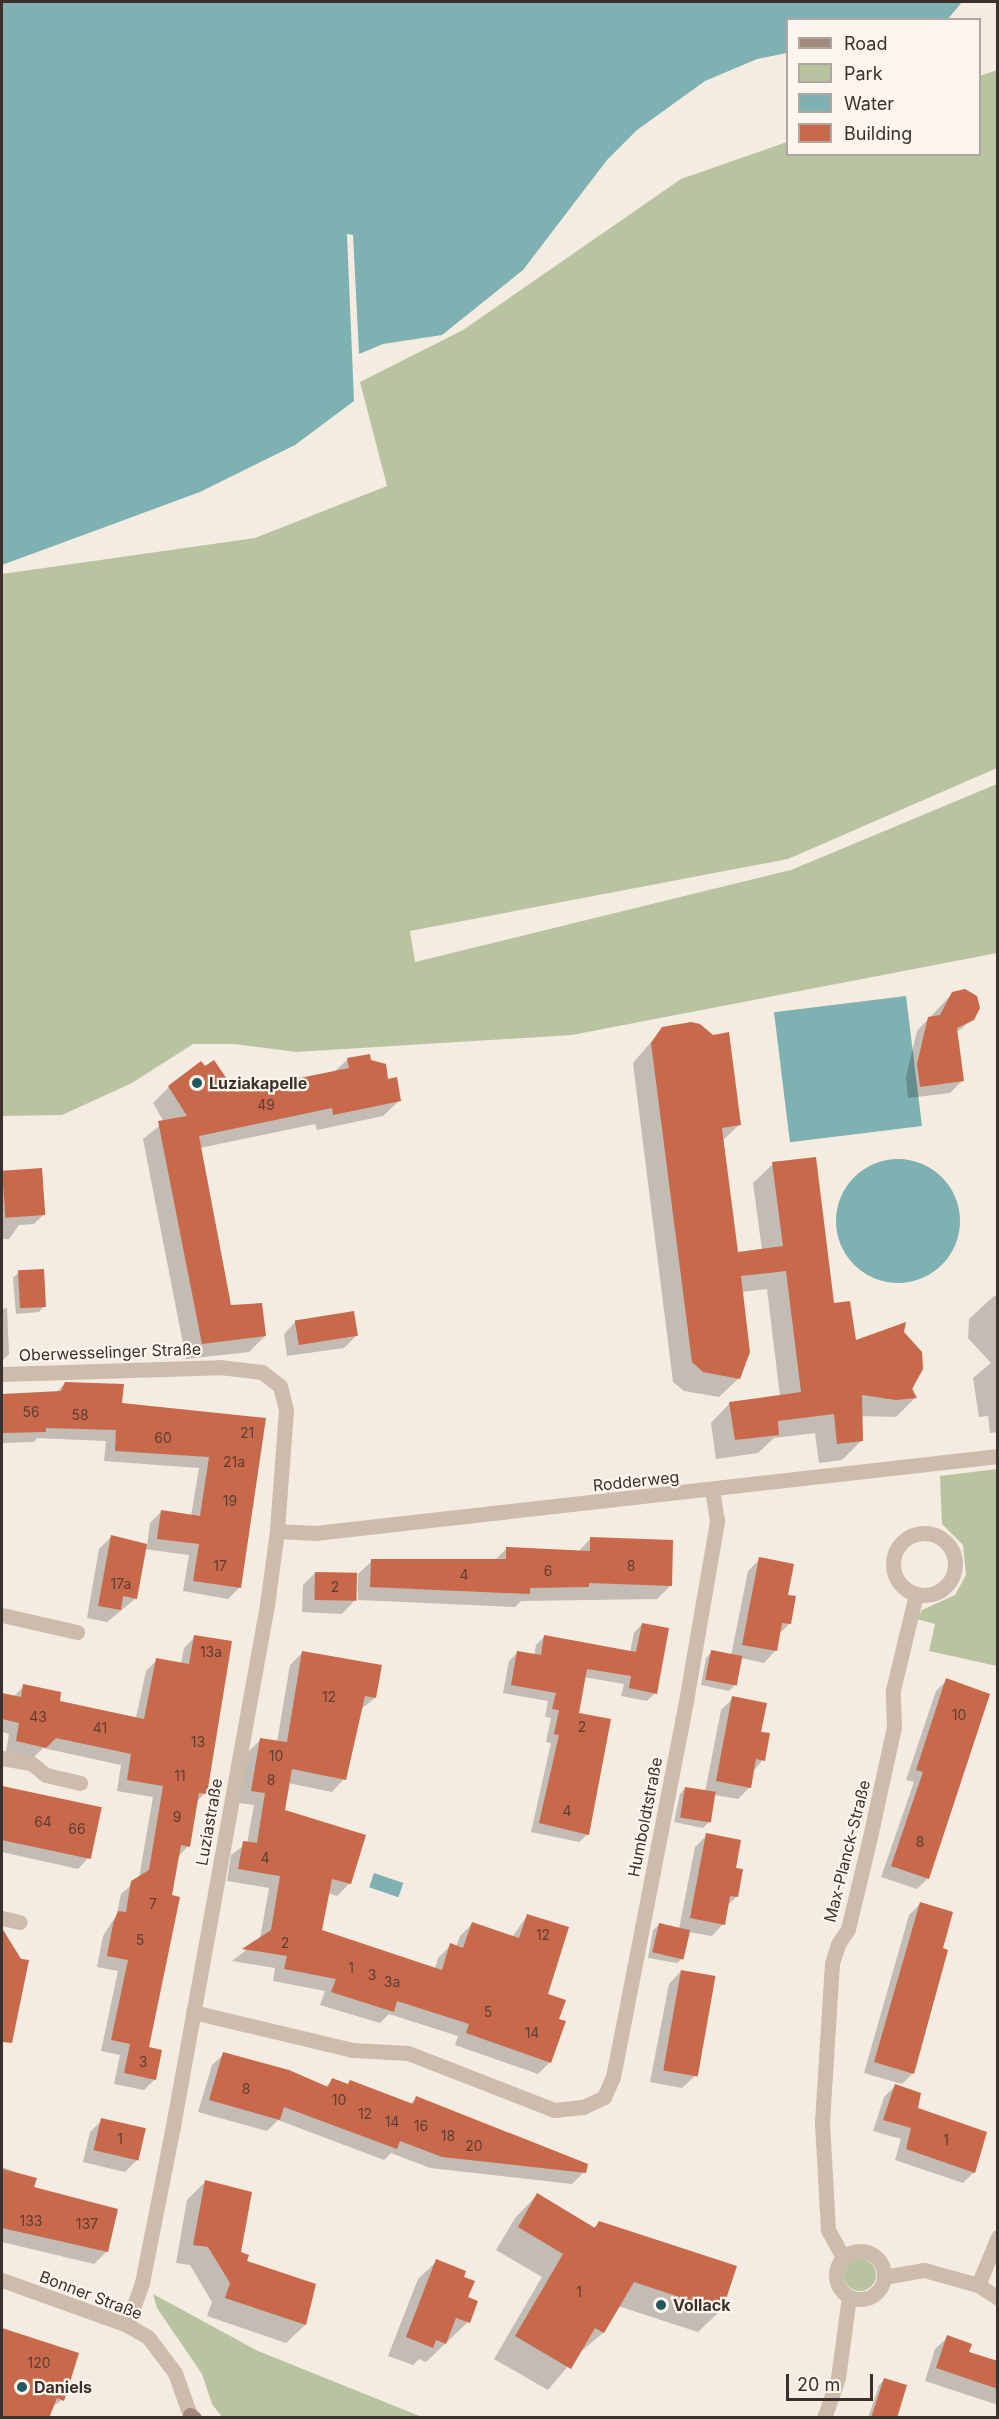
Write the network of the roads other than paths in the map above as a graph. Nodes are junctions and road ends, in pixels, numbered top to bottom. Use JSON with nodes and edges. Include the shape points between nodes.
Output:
{"nodes":[{"id":1,"x":220,"y":1367,"type":"joint"},
{"id":2,"x":2,"y":1374,"type":"edge"},
{"id":3,"x":998,"y":1456,"type":"edge"},
{"id":4,"x":712,"y":1491,"type":"junction"},
{"id":5,"x":277,"y":1531,"type":"junction"},
{"id":6,"x":916,"y":1594,"type":"junction"},
{"id":7,"x":2,"y":1616,"type":"edge"},
{"id":8,"x":76,"y":1632,"type":"dead end"},
{"id":9,"x":2,"y":1758,"type":"edge"},
{"id":10,"x":80,"y":1783,"type":"dead end"},
{"id":11,"x":2,"y":1918,"type":"edge"},
{"id":12,"x":20,"y":1922,"type":"dead end"},
{"id":13,"x":193,"y":2012,"type":"junction"},
{"id":14,"x":998,"y":2237,"type":"edge"},
{"id":15,"x":843,"y":2257,"type":"junction"},
{"id":16,"x":884,"y":2277,"type":"junction"},
{"id":17,"x":2,"y":2280,"type":"edge"},
{"id":18,"x":978,"y":2285,"type":"junction"},
{"id":19,"x":849,"y":2297,"type":"junction"},
{"id":20,"x":998,"y":2298,"type":"edge"},
{"id":21,"x":127,"y":2325,"type":"junction"},
{"id":22,"x":192,"y":2417,"type":"edge"},
{"id":23,"x":824,"y":2418,"type":"edge"}],
"edges":[{"from":1,"to":2,"type":"street","name":"Oberwesselinger Straße"},
{"from":1,"to":5,"type":"street","name":"Luziastraße","via":[[262,1372],[280,1386],[285,1436]]},
{"from":3,"to":4,"type":"street","name":"Rodderweg"},
{"from":4,"to":5,"type":"street","name":"Rodderweg","via":[[315,1533]]},
{"from":4,"to":13,"type":"street","name":"Humboldtstraße","via":[[717,1521],[614,2077],[604,2097],[583,2107],[554,2110],[408,2053],[352,2050]]},
{"from":5,"to":13,"type":"street","name":"Luziastraße"},
{"from":6,"to":6,"type":"street","via":[[942,1589],[953,1574],[954,1556],[936,1536],[912,1535],[896,1552],[895,1574],[899,1583]]},
{"from":6,"to":15,"type":"street","name":"Max-Planck-Straße","via":[[893,1690],[894,1727],[871,1833],[848,1929],[832,1964],[822,2122],[828,2230]]},
{"from":7,"to":8,"type":"street"},
{"from":9,"to":10,"type":"street","via":[[31,1763],[46,1775]]},
{"from":11,"to":12,"type":"street"},
{"from":13,"to":21,"type":"street","name":"Luziastraße","via":[[142,2283]]},
{"from":14,"to":18,"type":"street"},
{"from":15,"to":16,"type":"street","via":[[851,2252],[870,2253],[883,2267]]},
{"from":15,"to":19,"type":"street","via":[[836,2267],[836,2279]]},
{"from":16,"to":18,"type":"street","via":[[924,2270]]},
{"from":16,"to":19,"type":"street","via":[[876,2294],[858,2300]]},
{"from":17,"to":21,"type":"street","name":"Bonner Straße"},
{"from":18,"to":20,"type":"street"},
{"from":19,"to":23,"type":"street","via":[[838,2378]]},
{"from":21,"to":22,"type":"street","name":"Bonner Straße","via":[[148,2337],[165,2357]]}]}
